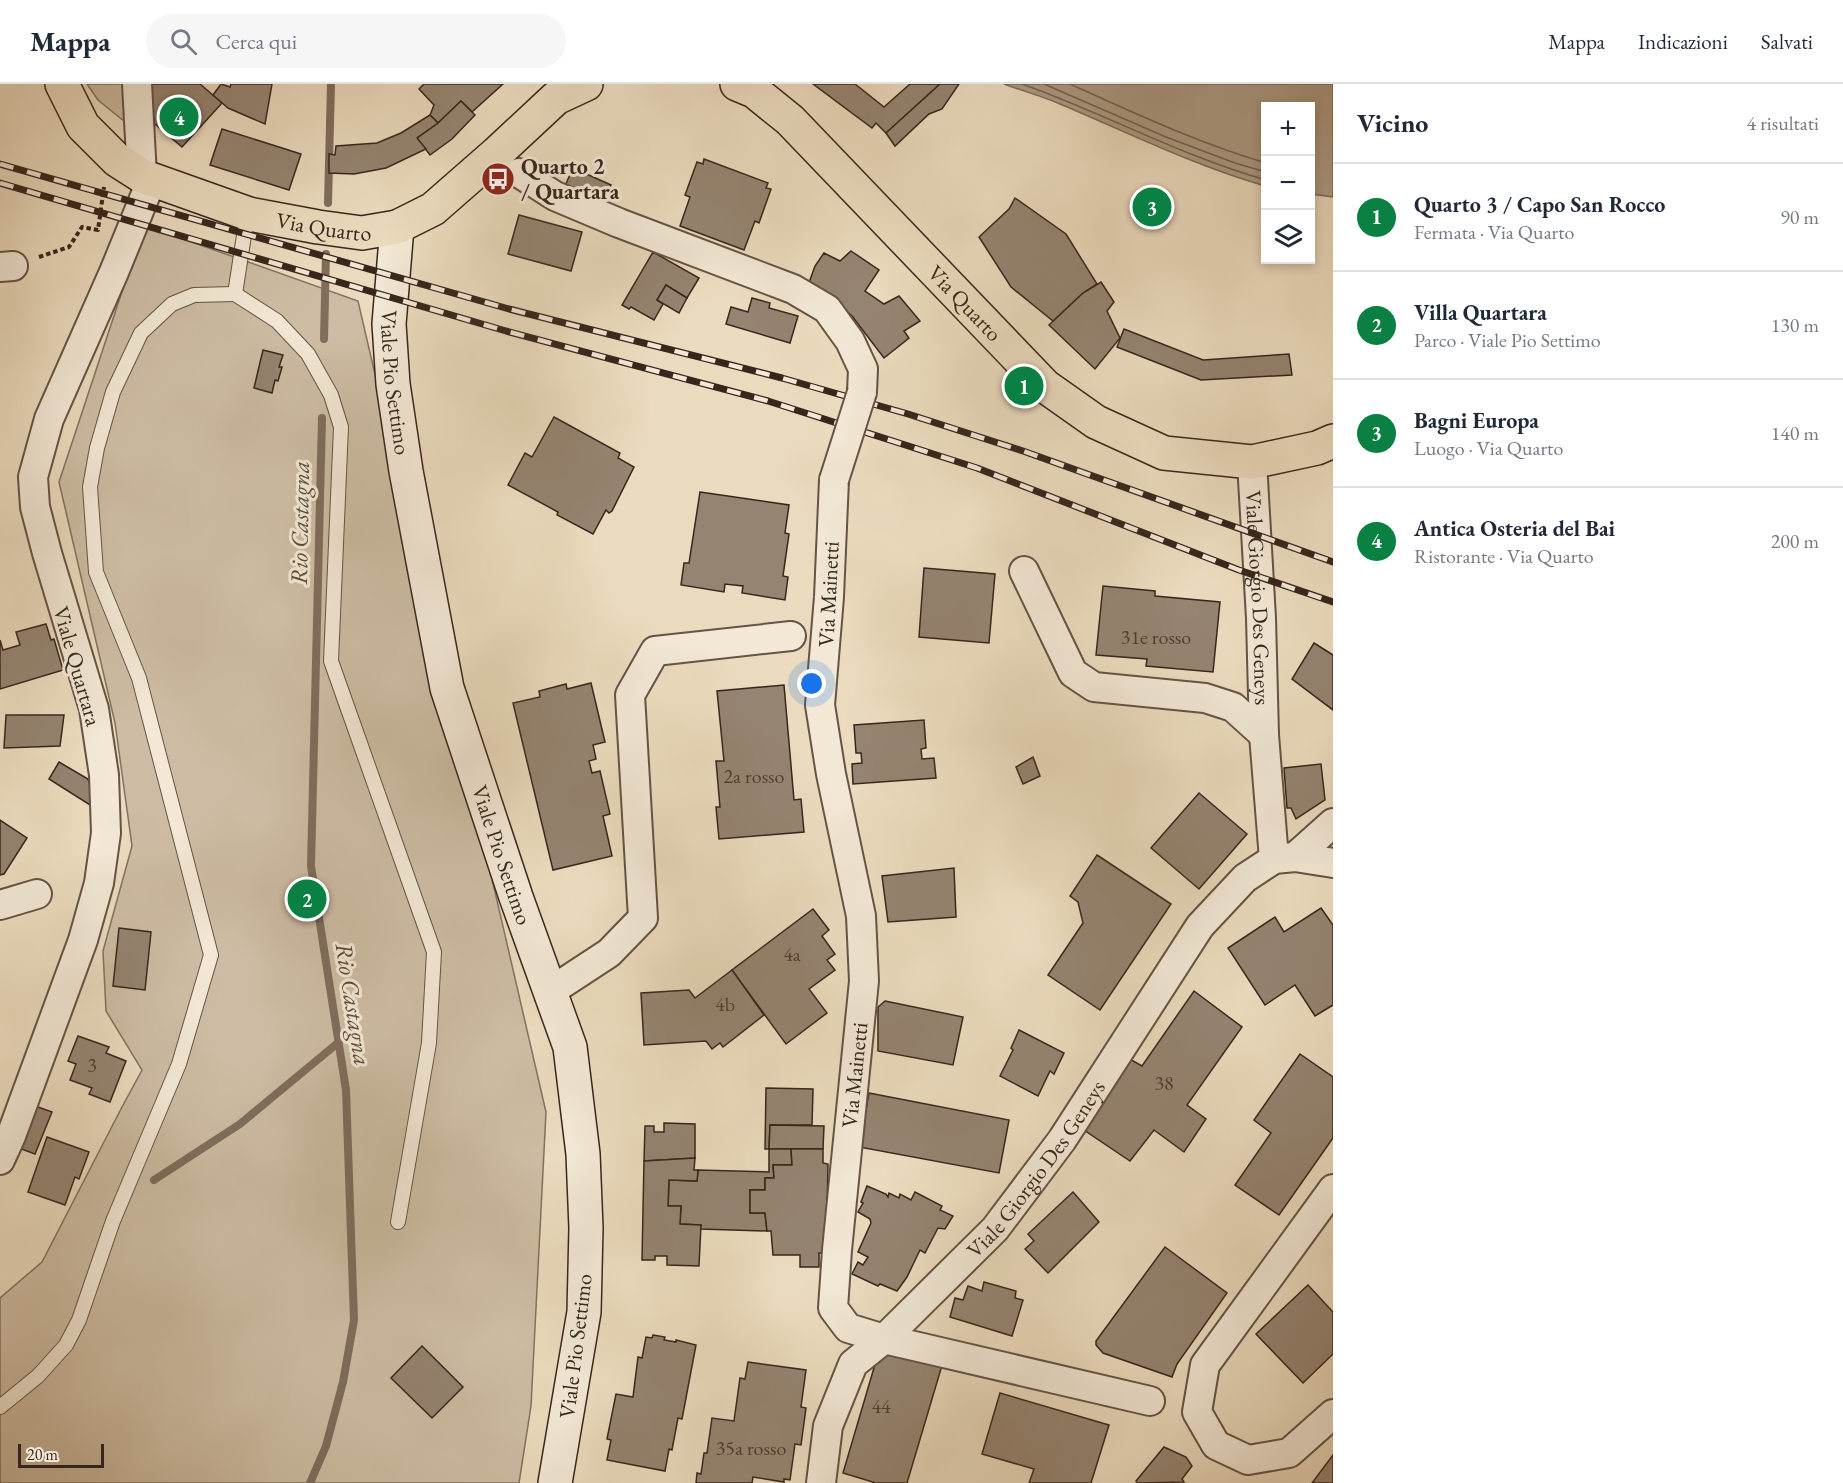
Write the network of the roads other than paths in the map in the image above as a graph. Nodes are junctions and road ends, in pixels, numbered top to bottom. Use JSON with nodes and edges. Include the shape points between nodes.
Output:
{"nodes":[{"id":1,"x":62,"y":84,"type":"edge"},
{"id":2,"x":137,"y":84,"type":"edge"},
{"id":3,"x":586,"y":84,"type":"edge"},
{"id":4,"x":737,"y":84,"type":"edge"},
{"id":5,"x":519,"y":173,"type":"dead end"},
{"id":6,"x":141,"y":174,"type":"junction"},
{"id":7,"x":249,"y":214,"type":"junction"},
{"id":8,"x":397,"y":227,"type":"junction"},
{"id":9,"x":235,"y":294,"type":"junction"},
{"id":10,"x":1333,"y":441,"type":"edge"},
{"id":11,"x":1252,"y":462,"type":"junction"},
{"id":12,"x":1024,"y":571,"type":"dead end"},
{"id":13,"x":791,"y":636,"type":"dead end"},
{"id":14,"x":1264,"y":735,"type":"junction"},
{"id":15,"x":1333,"y":823,"type":"edge"},
{"id":16,"x":1285,"y":858,"type":"junction"},
{"id":17,"x":1333,"y":863,"type":"edge"},
{"id":18,"x":37,"y":894,"type":"dead end"},
{"id":19,"x":0,"y":905,"type":"edge"},
{"id":20,"x":551,"y":991,"type":"junction"},
{"id":21,"x":0,"y":1160,"type":"edge"},
{"id":22,"x":1333,"y":1189,"type":"edge"},
{"id":23,"x":398,"y":1222,"type":"dead end"},
{"id":24,"x":884,"y":1339,"type":"junction"},
{"id":25,"x":1150,"y":1401,"type":"dead end"},
{"id":26,"x":0,"y":1407,"type":"edge"},
{"id":27,"x":1333,"y":1414,"type":"edge"},
{"id":28,"x":555,"y":1483,"type":"edge"},
{"id":29,"x":821,"y":1483,"type":"edge"}],
"edges":[{"from":1,"to":6,"type":"main road","name":"Via Quarto","via":[[83,126],[117,160]]},
{"from":2,"to":6,"type":"street"},
{"from":3,"to":8,"type":"main road","name":"Via Quarto","via":[[556,98],[434,208]]},
{"from":4,"to":11,"type":"main road","name":"Via Quarto","via":[[754,91],[790,120],[1045,386],[1096,422],[1164,453]]},
{"from":5,"to":24,"type":"street","name":"Via Mainetti","bridge":true,"via":[[555,196],[793,289],[827,309],[850,340],[863,369],[862,392],[834,480],[820,705],[861,916],[864,981],[833,1308],[848,1328]]},
{"from":6,"to":7,"type":"main road","name":"Via Quarto"},
{"from":6,"to":21,"type":"street","name":"Viale Quartara","via":[[114,272],[49,419],[33,477],[35,507],[46,553],[94,710],[104,775],[106,833],[99,883],[83,940]]},
{"from":7,"to":8,"type":"main road","name":"Via Quarto","via":[[363,233]]},
{"from":7,"to":9,"type":"lane"},
{"from":8,"to":20,"type":"street","name":"Viale Pio Settimo","via":[[389,324],[393,384],[447,688]]},
{"from":9,"to":23,"type":"lane","via":[[277,321],[308,354],[331,395],[341,427],[332,661],[434,952],[429,1043]]},
{"from":9,"to":26,"type":"lane","via":[[194,295],[172,304],[141,333],[113,392],[90,487],[96,572],[139,678],[211,955],[179,1064],[113,1221],[79,1320],[66,1346],[38,1376]]},
{"from":10,"to":11,"type":"main road","name":"Via Quarto"},
{"from":11,"to":14,"type":"street","name":"Viale Giorgio Des Geneys"},
{"from":12,"to":14,"type":"street","name":"Viale Giorgio Des Geneys","via":[[1073,673],[1094,687],[1205,698],[1233,707]]},
{"from":13,"to":20,"type":"street","via":[[655,651],[630,695],[643,918],[609,953]]},
{"from":14,"to":16,"type":"street","name":"Viale Giorgio Des Geneys","via":[[1271,813]]},
{"from":15,"to":16,"type":"street"},
{"from":16,"to":17,"type":"street"},
{"from":16,"to":24,"type":"street","name":"Viale Giorgio Des Geneys","via":[[1245,878],[1200,926],[1062,1140],[995,1229]]},
{"from":18,"to":19,"type":"street"},
{"from":20,"to":28,"type":"street","name":"Viale Pio Settimo","via":[[570,1047],[584,1154],[586,1228],[584,1312]]},
{"from":22,"to":27,"type":"street","via":[[1205,1365],[1197,1412],[1216,1445],[1248,1460],[1289,1453]]},
{"from":24,"to":25,"type":"street","name":"Via Mainetti"},
{"from":24,"to":29,"type":"street","name":"Viale Giorgio Des Geneys","via":[[853,1364],[828,1426]]}]}
